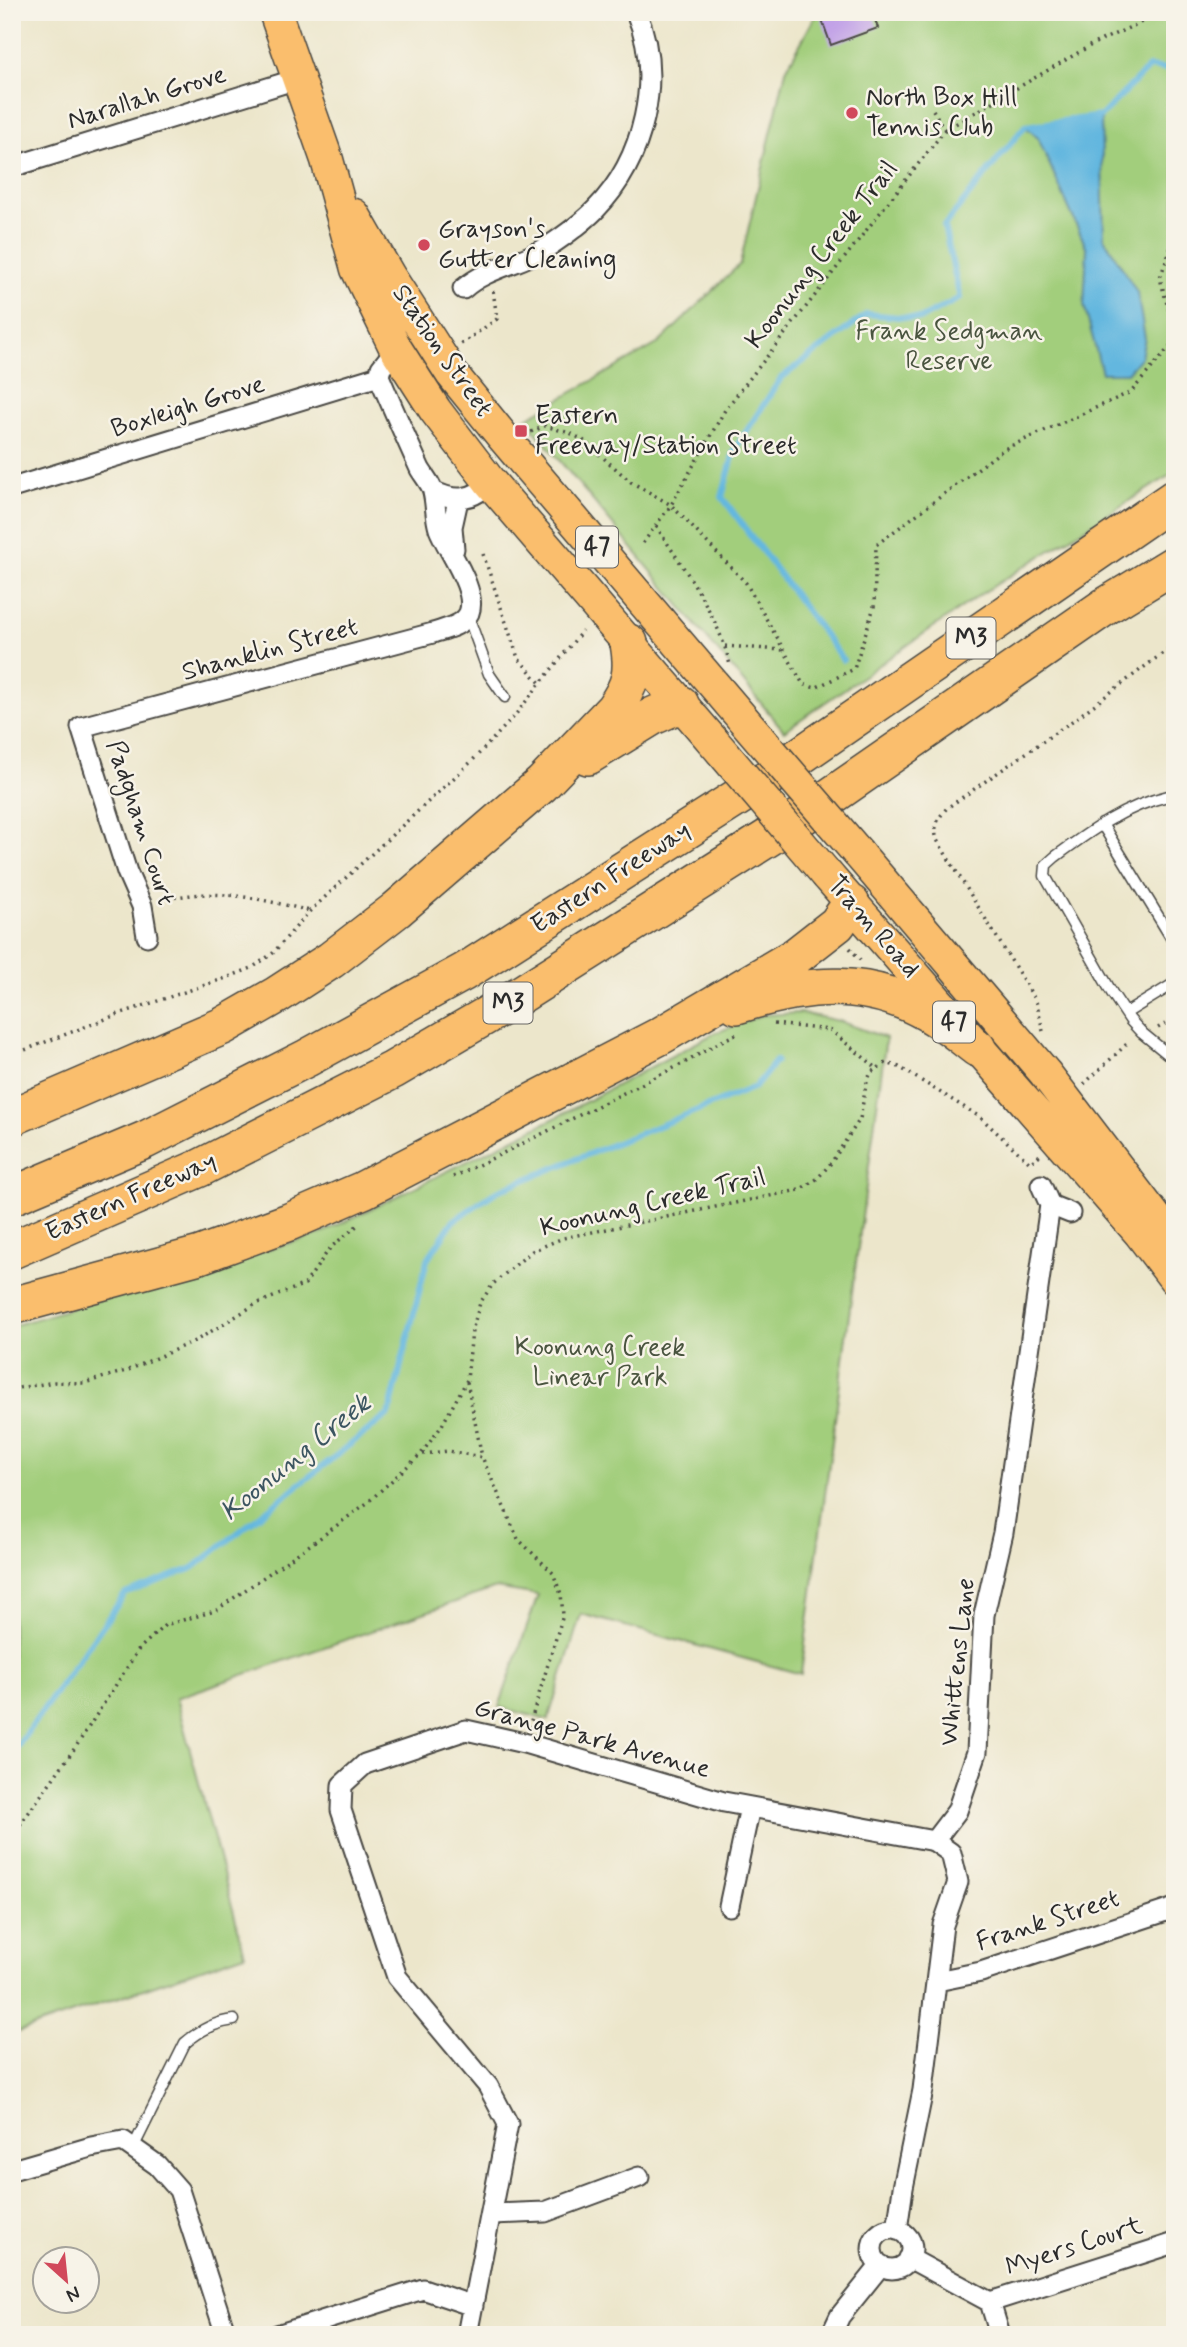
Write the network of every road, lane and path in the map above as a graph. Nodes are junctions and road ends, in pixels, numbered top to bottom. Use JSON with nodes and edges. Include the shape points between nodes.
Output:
{"nodes":[{"id":1,"x":275,"y":12,"type":"edge"},
{"id":2,"x":636,"y":12,"type":"edge"},
{"id":3,"x":1164,"y":12,"type":"edge"},
{"id":4,"x":297,"y":79,"type":"junction"},
{"id":5,"x":933,"y":110,"type":"dead end"},
{"id":6,"x":945,"y":130,"type":"junction"},
{"id":7,"x":327,"y":160,"type":"junction"},
{"id":8,"x":12,"y":167,"type":"edge"},
{"id":9,"x":1175,"y":235,"type":"edge"},
{"id":10,"x":491,"y":271,"type":"junction"},
{"id":11,"x":463,"y":289,"type":"dead end"},
{"id":12,"x":1175,"y":334,"type":"edge"},
{"id":13,"x":1175,"y":341,"type":"edge"},
{"id":14,"x":396,"y":349,"type":"junction"},
{"id":15,"x":449,"y":357,"type":"junction"},
{"id":16,"x":379,"y":376,"type":"junction"},
{"id":17,"x":526,"y":433,"type":"dead end"},
{"id":18,"x":490,"y":482,"type":"junction"},
{"id":19,"x":12,"y":488,"type":"edge"},
{"id":20,"x":433,"y":491,"type":"junction"},
{"id":21,"x":1175,"y":498,"type":"edge"},
{"id":22,"x":458,"y":500,"type":"junction"},
{"id":23,"x":670,"y":505,"type":"junction"},
{"id":24,"x":656,"y":526,"type":"junction"},
{"id":25,"x":643,"y":543,"type":"dead end"},
{"id":26,"x":483,"y":554,"type":"dead end"},
{"id":27,"x":455,"y":557,"type":"junction"},
{"id":28,"x":1175,"y":564,"type":"edge"},
{"id":29,"x":468,"y":615,"type":"junction"},
{"id":30,"x":582,"y":631,"type":"dead end"},
{"id":31,"x":629,"y":643,"type":"junction"},
{"id":32,"x":1175,"y":644,"type":"edge"},
{"id":33,"x":726,"y":646,"type":"junction"},
{"id":34,"x":782,"y":650,"type":"junction"},
{"id":35,"x":732,"y":673,"type":"dead end"},
{"id":36,"x":541,"y":684,"type":"junction"},
{"id":37,"x":505,"y":696,"type":"dead end"},
{"id":38,"x":680,"y":704,"type":"junction"},
{"id":39,"x":743,"y":719,"type":"junction"},
{"id":40,"x":82,"y":727,"type":"joint"},
{"id":41,"x":542,"y":784,"type":"junction"},
{"id":42,"x":1175,"y":800,"type":"edge"},
{"id":43,"x":1102,"y":824,"type":"junction"},
{"id":44,"x":859,"y":854,"type":"junction"},
{"id":45,"x":852,"y":904,"type":"junction"},
{"id":46,"x":142,"y":906,"type":"junction"},
{"id":47,"x":310,"y":911,"type":"junction"},
{"id":48,"x":147,"y":936,"type":"dead end"},
{"id":49,"x":845,"y":940,"type":"dead end"},
{"id":50,"x":1175,"y":944,"type":"edge"},
{"id":51,"x":864,"y":970,"type":"dead end"},
{"id":52,"x":1175,"y":984,"type":"edge"},
{"id":53,"x":1126,"y":1013,"type":"junction"},
{"id":54,"x":1175,"y":1018,"type":"edge"},
{"id":55,"x":770,"y":1024,"type":"dead end"},
{"id":56,"x":744,"y":1032,"type":"dead end"},
{"id":57,"x":1044,"y":1033,"type":"dead end"},
{"id":58,"x":1142,"y":1033,"type":"junction"},
{"id":59,"x":662,"y":1035,"type":"junction"},
{"id":60,"x":976,"y":1048,"type":"junction"},
{"id":61,"x":12,"y":1055,"type":"edge"},
{"id":62,"x":1175,"y":1060,"type":"edge"},
{"id":63,"x":878,"y":1069,"type":"junction"},
{"id":64,"x":1090,"y":1077,"type":"dead end"},
{"id":65,"x":12,"y":1117,"type":"edge"},
{"id":66,"x":1057,"y":1139,"type":"junction"},
{"id":67,"x":443,"y":1181,"type":"dead end"},
{"id":68,"x":1041,"y":1185,"type":"dead end"},
{"id":69,"x":12,"y":1196,"type":"edge"},
{"id":70,"x":1050,"y":1205,"type":"junction"},
{"id":71,"x":1070,"y":1213,"type":"dead end"},
{"id":72,"x":363,"y":1219,"type":"dead end"},
{"id":73,"x":1175,"y":1243,"type":"edge"},
{"id":74,"x":12,"y":1250,"type":"edge"},
{"id":75,"x":1175,"y":1279,"type":"edge"},
{"id":76,"x":12,"y":1306,"type":"edge"},
{"id":77,"x":467,"y":1380,"type":"junction"},
{"id":78,"x":12,"y":1389,"type":"edge"},
{"id":79,"x":421,"y":1454,"type":"junction"},
{"id":80,"x":482,"y":1457,"type":"junction"},
{"id":81,"x":524,"y":1743,"type":"junction"},
{"id":82,"x":750,"y":1807,"type":"junction"},
{"id":83,"x":12,"y":1836,"type":"edge"},
{"id":84,"x":934,"y":1840,"type":"junction"},
{"id":85,"x":729,"y":1906,"type":"dead end"},
{"id":86,"x":1175,"y":1908,"type":"edge"},
{"id":87,"x":937,"y":1981,"type":"junction"},
{"id":88,"x":234,"y":2020,"type":"dead end"},
{"id":89,"x":133,"y":2148,"type":"junction"},
{"id":90,"x":12,"y":2170,"type":"edge"},
{"id":91,"x":639,"y":2177,"type":"dead end"},
{"id":92,"x":491,"y":2214,"type":"junction"},
{"id":93,"x":897,"y":2230,"type":"junction"},
{"id":94,"x":1175,"y":2243,"type":"edge"},
{"id":95,"x":909,"y":2258,"type":"junction"},
{"id":96,"x":881,"y":2265,"type":"junction"},
{"id":97,"x":990,"y":2302,"type":"junction"},
{"id":98,"x":473,"y":2306,"type":"junction"},
{"id":99,"x":226,"y":2335,"type":"edge"},
{"id":100,"x":277,"y":2335,"type":"edge"},
{"id":101,"x":467,"y":2335,"type":"edge"},
{"id":102,"x":831,"y":2335,"type":"edge"},
{"id":103,"x":1000,"y":2335,"type":"edge"}],
"edges":[{"from":1,"to":4,"type":"main road","name":"Station Street","number":"47"},
{"from":2,"to":10,"type":"street","via":[[649,56],[649,82],[629,163],[595,210],[565,234],[547,248]]},
{"from":3,"to":6,"type":"path","name":"Koonung Creek Trail","via":[[1093,44]]},
{"from":4,"to":7,"type":"main road","name":"Station Street","number":"47"},
{"from":4,"to":8,"type":"street","name":"Narallah Grove"},
{"from":5,"to":6,"type":"path"},
{"from":6,"to":23,"type":"path","name":"Koonung Creek Trail","via":[[725,410]]},
{"from":7,"to":14,"type":"main road","name":"Station Street","number":"47","via":[[357,269]]},
{"from":7,"to":15,"type":"main road","name":"Station Street","number":"47","via":[[383,264]]},
{"from":9,"to":12,"type":"path","via":[[1160,278]]},
{"from":10,"to":11,"type":"street"},
{"from":10,"to":15,"type":"path","via":[[496,319]]},
{"from":13,"to":34,"type":"path","via":[[1131,392],[1004,449],[876,545],[874,607],[853,669],[815,688],[807,687]]},
{"from":14,"to":15,"type":"main road","via":[[408,345]]},
{"from":14,"to":16,"type":"street","name":"Station Street"},
{"from":14,"to":18,"type":"main road","name":"Station Street","number":"47"},
{"from":15,"to":18,"type":"main road","via":[[471,421],[489,448],[493,463]]},
{"from":15,"to":39,"type":"main road","name":"Station Street","number":"47","via":[[503,437]]},
{"from":16,"to":19,"type":"street","name":"Boxleigh Grove"},
{"from":16,"to":20,"type":"street"},
{"from":17,"to":23,"type":"path","via":[[545,426],[570,433],[631,482]]},
{"from":18,"to":22,"type":"street","via":[[482,491]]},
{"from":18,"to":31,"type":"main road","name":"Station Street","number":"47"},
{"from":20,"to":22,"type":"street"},
{"from":20,"to":27,"type":"street","via":[[439,529]]},
{"from":21,"to":69,"type":"highway","name":"Eastern Freeway","number":"M3","via":[[768,778],[464,972],[145,1140]]},
{"from":22,"to":27,"type":"street","via":[[452,527]]},
{"from":23,"to":24,"type":"path","name":"Koonung Creek Trail"},
{"from":23,"to":34,"type":"path","via":[[746,583]]},
{"from":24,"to":25,"type":"path","name":"Koonung Creek Trail"},
{"from":24,"to":33,"type":"path","via":[[694,582]]},
{"from":26,"to":36,"type":"path","via":[[517,658]]},
{"from":27,"to":29,"type":"street","via":[[468,593]]},
{"from":28,"to":74,"type":"highway","name":"Eastern Freeway","number":"M3","via":[[1106,606],[804,816],[501,1007],[393,1070],[200,1168]]},
{"from":29,"to":37,"type":"lane","via":[[489,674]]},
{"from":29,"to":40,"type":"street","name":"Shanklin Street","via":[[433,633]]},
{"from":30,"to":36,"type":"path"},
{"from":31,"to":38,"type":"main road","name":"Station Street","number":"47"},
{"from":31,"to":41,"type":"highway","via":[[631,678],[624,696]]},
{"from":32,"to":57,"type":"path","via":[[938,818],[937,840],[1036,1001]]},
{"from":33,"to":34,"type":"path"},
{"from":33,"to":35,"type":"path"},
{"from":36,"to":47,"type":"path","via":[[471,762]]},
{"from":38,"to":39,"type":"main road","via":[[719,704]]},
{"from":38,"to":41,"type":"highway"},
{"from":38,"to":45,"type":"main road","name":"Tram Road","number":"47","bridge":true},
{"from":39,"to":44,"type":"main road","name":"Tram Road","number":"47","bridge":true},
{"from":40,"to":46,"type":"street","name":"Padgham Court"},
{"from":41,"to":65,"type":"highway","via":[[396,910],[277,995],[188,1042]]},
{"from":42,"to":43,"type":"lane","via":[[1168,796],[1146,801]]},
{"from":43,"to":50,"type":"lane"},
{"from":43,"to":53,"type":"lane","via":[[1046,864],[1045,876]]},
{"from":44,"to":45,"type":"main road"},
{"from":44,"to":73,"type":"main road","name":"Tram Road","number":"47","via":[[1045,1073]]},
{"from":45,"to":59,"type":"highway","via":[[837,924],[796,956]]},
{"from":45,"to":60,"type":"main road","name":"Tram Road","number":"47"},
{"from":46,"to":47,"type":"path","via":[[180,895],[244,895]]},
{"from":46,"to":48,"type":"street","name":"Padgham Court"},
{"from":47,"to":61,"type":"path","via":[[252,968]]},
{"from":49,"to":51,"type":"path"},
{"from":52,"to":53,"type":"lane"},
{"from":53,"to":58,"type":"lane"},
{"from":54,"to":58,"type":"path"},
{"from":55,"to":63,"type":"path","via":[[830,1030]]},
{"from":56,"to":67,"type":"path","via":[[536,1139]]},
{"from":58,"to":62,"type":"lane"},
{"from":58,"to":64,"type":"path"},
{"from":59,"to":60,"type":"highway","via":[[768,996],[839,986],[890,995],[938,1018]]},
{"from":59,"to":76,"type":"highway","via":[[363,1190],[289,1222],[200,1255]]},
{"from":60,"to":66,"type":"main road","name":"Tram Road","number":"47"},
{"from":63,"to":66,"type":"path","via":[[886,1063],[899,1067],[980,1117],[1030,1163]]},
{"from":63,"to":77,"type":"path","name":"Koonung Creek Trail","via":[[871,1072],[866,1085],[860,1119],[831,1163],[799,1190],[563,1238],[532,1251],[493,1284],[480,1303]]},
{"from":66,"to":75,"type":"main road","name":"Tram Road","number":"47"},
{"from":68,"to":70,"type":"street"},
{"from":70,"to":71,"type":"street"},
{"from":70,"to":84,"type":"street","name":"Whittens Lane","via":[[1003,1534],[984,1615],[976,1752],[957,1811]]},
{"from":72,"to":78,"type":"path","via":[[331,1248],[305,1284],[256,1304],[197,1340],[127,1371],[84,1383]]},
{"from":77,"to":79,"type":"path","name":"Koonung Creek Trail"},
{"from":77,"to":80,"type":"path"},
{"from":79,"to":80,"type":"path","via":[[448,1451]]},
{"from":79,"to":83,"type":"path","name":"Koonung Creek Trail","via":[[367,1503],[215,1611],[165,1625],[139,1649]]},
{"from":80,"to":81,"type":"path","via":[[519,1539],[552,1573],[561,1594],[563,1615]]},
{"from":81,"to":82,"type":"street","name":"Grange Park Avenue"},
{"from":81,"to":92,"type":"street","name":"Grange Park Avenue","via":[[466,1730],[365,1764],[342,1785],[341,1810],[397,1977],[488,2085],[508,2124]]},
{"from":82,"to":84,"type":"street","name":"Grange Park Avenue"},
{"from":82,"to":85,"type":"street"},
{"from":84,"to":87,"type":"street","via":[[951,1853],[958,1882],[943,1926]]},
{"from":86,"to":87,"type":"street","name":"Frank Street","via":[[981,1972]]},
{"from":87,"to":93,"type":"street"},
{"from":88,"to":89,"type":"lane","via":[[219,2021],[185,2043]]},
{"from":89,"to":90,"type":"street","via":[[122,2141]]},
{"from":89,"to":99,"type":"street","via":[[180,2190]]},
{"from":91,"to":92,"type":"street","via":[[545,2213]]},
{"from":92,"to":98,"type":"street","name":"Grange Park Avenue"},
{"from":93,"to":95,"type":"street","via":[[909,2239]]},
{"from":93,"to":96,"type":"street","via":[[881,2232],[873,2242],[873,2255]]},
{"from":94,"to":97,"type":"street","name":"Myers Court"},
{"from":95,"to":96,"type":"street","via":[[900,2267]]},
{"from":95,"to":97,"type":"street"},
{"from":96,"to":102,"type":"street","via":[[840,2316]]},
{"from":97,"to":103,"type":"street"},
{"from":98,"to":100,"type":"street","via":[[424,2289]]},
{"from":98,"to":101,"type":"street","name":"Grange Park Avenue"}]}
